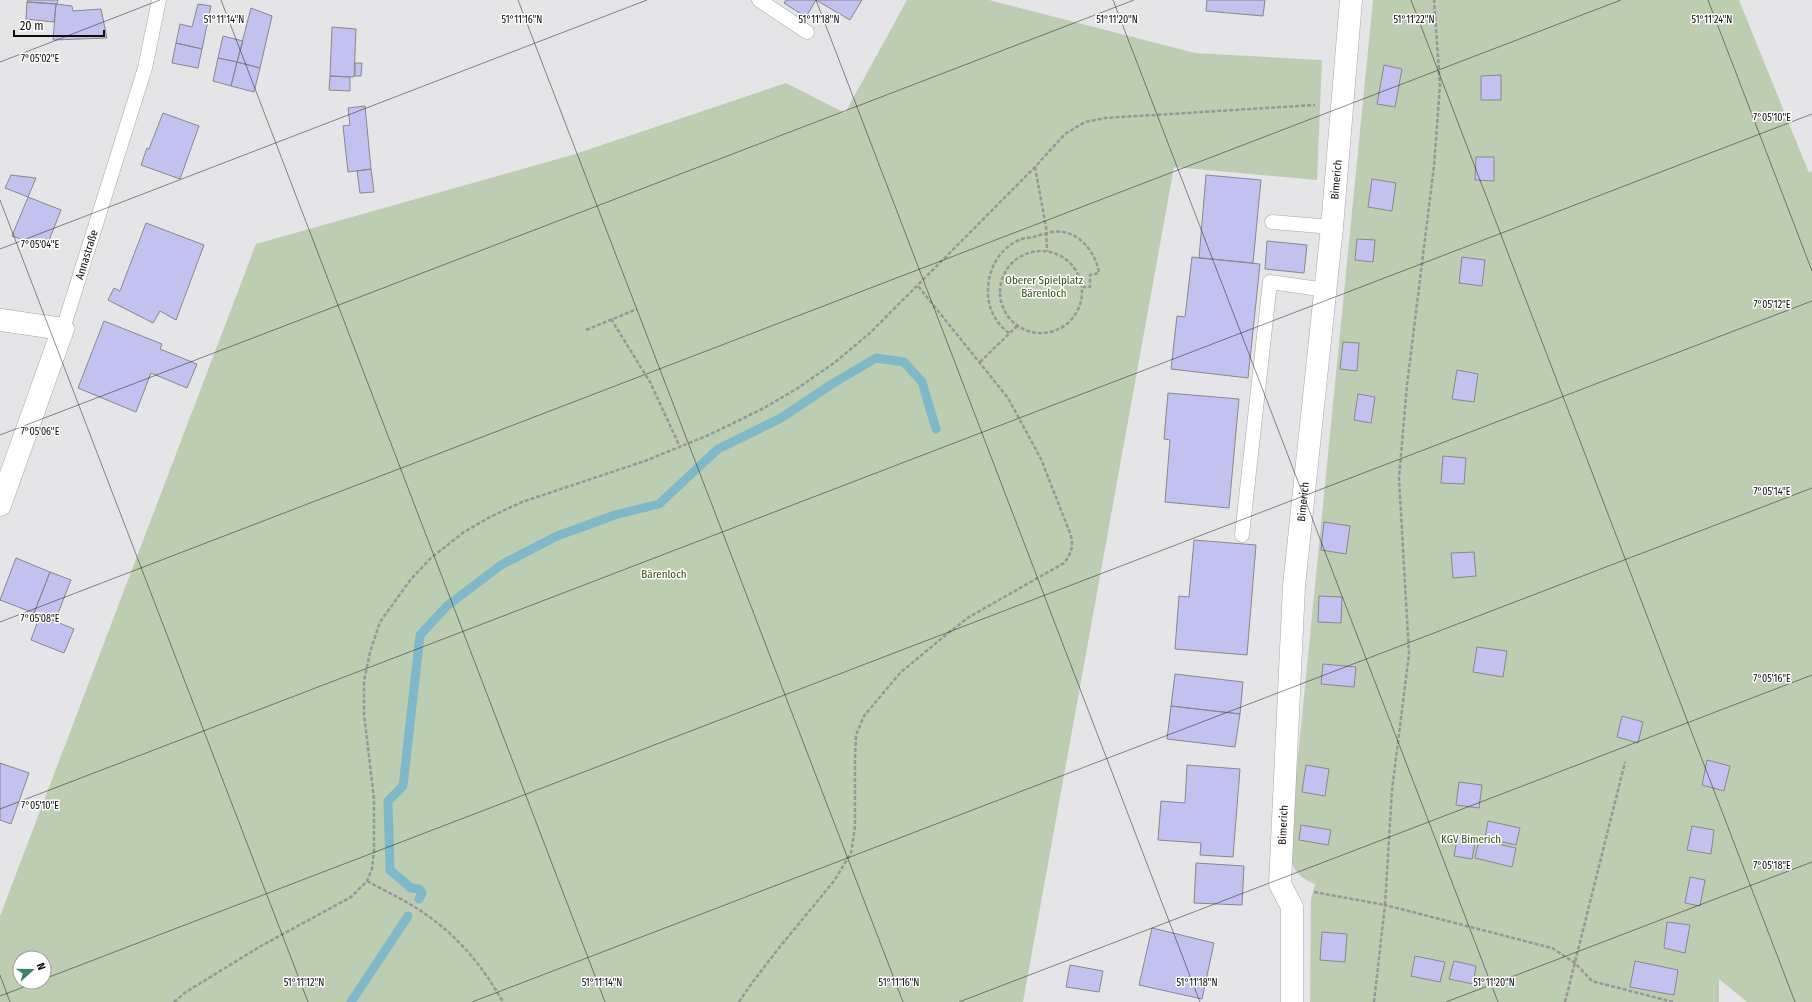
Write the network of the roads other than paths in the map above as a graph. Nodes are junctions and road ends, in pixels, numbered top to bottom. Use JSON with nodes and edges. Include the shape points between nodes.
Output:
{"nodes":[{"id":1,"x":159,"y":0,"type":"edge"},
{"id":2,"x":759,"y":0,"type":"edge"},
{"id":3,"x":1351,"y":0,"type":"edge"},
{"id":4,"x":807,"y":32,"type":"dead end"},
{"id":5,"x":1272,"y":222,"type":"dead end"},
{"id":6,"x":1332,"y":227,"type":"junction"},
{"id":7,"x":1326,"y":290,"type":"junction"},
{"id":8,"x":0,"y":320,"type":"edge"},
{"id":9,"x":62,"y":329,"type":"junction"},
{"id":10,"x":0,"y":505,"type":"edge"},
{"id":11,"x":1242,"y":535,"type":"dead end"},
{"id":12,"x":1292,"y":1002,"type":"edge"}],
"edges":[{"from":1,"to":9,"type":"lane","name":"Annastraße","via":[[145,68]]},
{"from":2,"to":4,"type":"lane"},
{"from":3,"to":6,"type":"street","name":"Bimerich"},
{"from":5,"to":6,"type":"lane"},
{"from":6,"to":7,"type":"street","name":"Bimerich"},
{"from":7,"to":11,"type":"lane","via":[[1270,282]]},
{"from":7,"to":12,"type":"street","name":"Bimerich","via":[[1294,586],[1280,884],[1292,907]]},
{"from":8,"to":9,"type":"street"},
{"from":9,"to":10,"type":"street","name":"Annastraße"}]}
